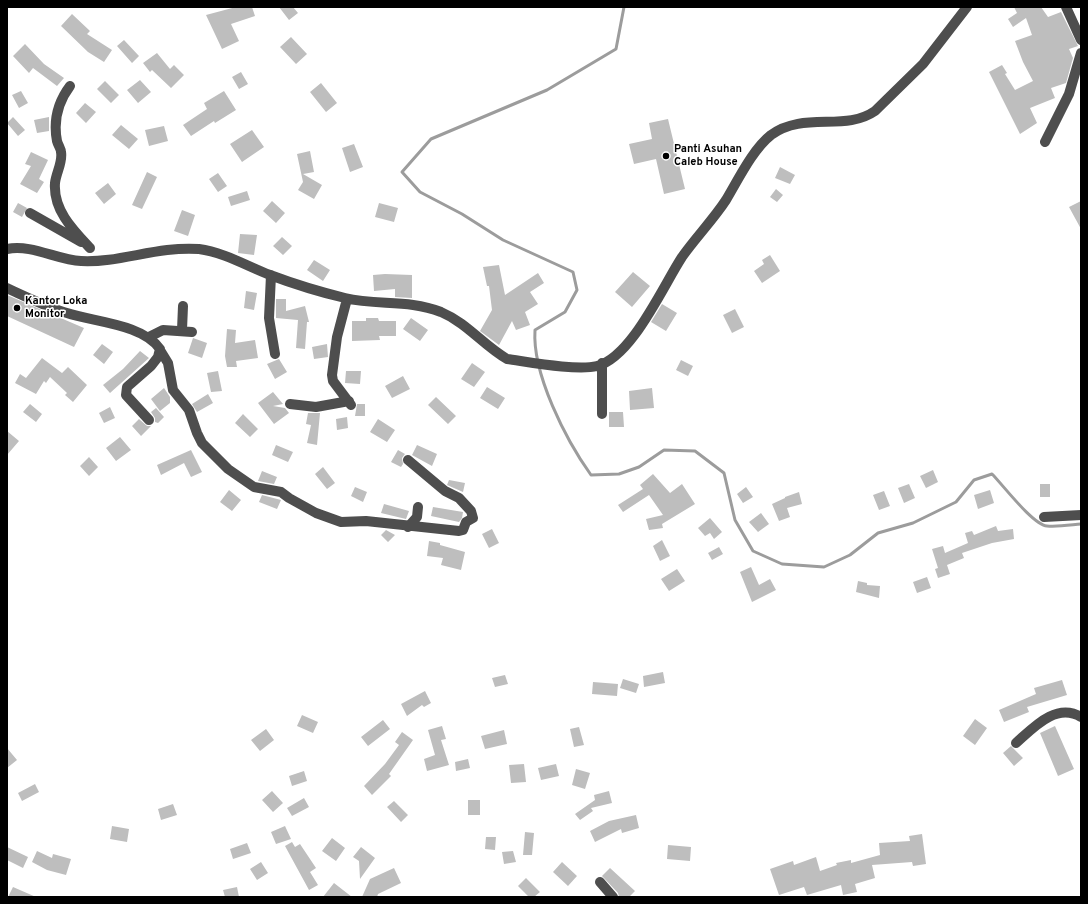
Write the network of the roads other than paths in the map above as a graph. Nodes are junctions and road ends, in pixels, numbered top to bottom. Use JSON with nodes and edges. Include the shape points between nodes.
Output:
{"nodes":[{"id":1,"x":967,"y":7,"type":"edge"},
{"id":2,"x":1066,"y":7,"type":"edge"},
{"id":3,"x":1081,"y":40,"type":"edge"},
{"id":4,"x":1081,"y":53,"type":"edge"},
{"id":5,"x":70,"y":86,"type":"dead end"},
{"id":6,"x":1045,"y":142,"type":"dead end"},
{"id":7,"x":30,"y":213,"type":"dead end"},
{"id":8,"x":90,"y":248,"type":"junction"},
{"id":9,"x":7,"y":249,"type":"edge"},
{"id":10,"x":102,"y":260,"type":"junction"},
{"id":11,"x":271,"y":275,"type":"junction"},
{"id":12,"x":7,"y":288,"type":"edge"},
{"id":13,"x":347,"y":299,"type":"junction"},
{"id":14,"x":183,"y":306,"type":"dead end"},
{"id":15,"x":182,"y":330,"type":"junction"},
{"id":16,"x":192,"y":332,"type":"dead end"},
{"id":17,"x":149,"y":337,"type":"junction"},
{"id":18,"x":160,"y":350,"type":"junction"},
{"id":19,"x":275,"y":354,"type":"dead end"},
{"id":20,"x":602,"y":363,"type":"junction"},
{"id":21,"x":290,"y":404,"type":"dead end"},
{"id":22,"x":602,"y":414,"type":"dead end"},
{"id":23,"x":148,"y":420,"type":"dead end"},
{"id":24,"x":408,"y":460,"type":"dead end"},
{"id":25,"x":418,"y":507,"type":"dead end"},
{"id":26,"x":1081,"y":514,"type":"edge"},
{"id":27,"x":1044,"y":517,"type":"dead end"},
{"id":28,"x":408,"y":527,"type":"junction"},
{"id":29,"x":1081,"y":717,"type":"edge"},
{"id":30,"x":1016,"y":743,"type":"dead end"},
{"id":31,"x":600,"y":882,"type":"dead end"},
{"id":32,"x":613,"y":897,"type":"edge"}],
"edges":[{"from":1,"to":20,"type":"street","via":[[923,64],[875,112],[857,120],[795,123],[761,144],[721,207],[681,259],[633,335],[621,351]]},
{"from":2,"to":3,"type":"street"},
{"from":4,"to":6,"type":"street","via":[[1069,94]]},
{"from":5,"to":8,"type":"street","via":[[59,102],[57,110],[57,140],[61,152],[55,183],[56,194],[63,215]]},
{"from":7,"to":8,"type":"street"},
{"from":8,"to":10,"type":"street"},
{"from":9,"to":10,"type":"street","via":[[23,249],[82,261]]},
{"from":10,"to":11,"type":"street","via":[[159,250],[198,249],[216,253]]},
{"from":11,"to":13,"type":"street"},
{"from":11,"to":19,"type":"street","via":[[269,318]]},
{"from":12,"to":17,"type":"street","via":[[63,312],[118,324]]},
{"from":13,"to":20,"type":"street","via":[[403,303],[439,312],[463,323],[507,360],[582,367]]},
{"from":13,"to":21,"type":"street","via":[[337,337],[332,375],[333,381],[350,403],[316,407]]},
{"from":14,"to":15,"type":"street"},
{"from":15,"to":16,"type":"street"},
{"from":15,"to":17,"type":"street","via":[[163,330]]},
{"from":17,"to":18,"type":"street"},
{"from":18,"to":23,"type":"street","via":[[158,358],[126,387],[125,391]]},
{"from":18,"to":28,"type":"street","via":[[168,363],[173,390],[189,410],[196,433],[202,443],[228,469],[254,487],[281,492],[316,513],[341,522]]},
{"from":20,"to":22,"type":"street"},
{"from":24,"to":28,"type":"street","via":[[445,491],[459,498],[471,511],[473,518],[459,531]]},
{"from":25,"to":28,"type":"street","via":[[417,517]]},
{"from":26,"to":27,"type":"street"},
{"from":29,"to":30,"type":"street","via":[[1073,714],[1055,714],[1042,720]]},
{"from":31,"to":32,"type":"street"}]}
